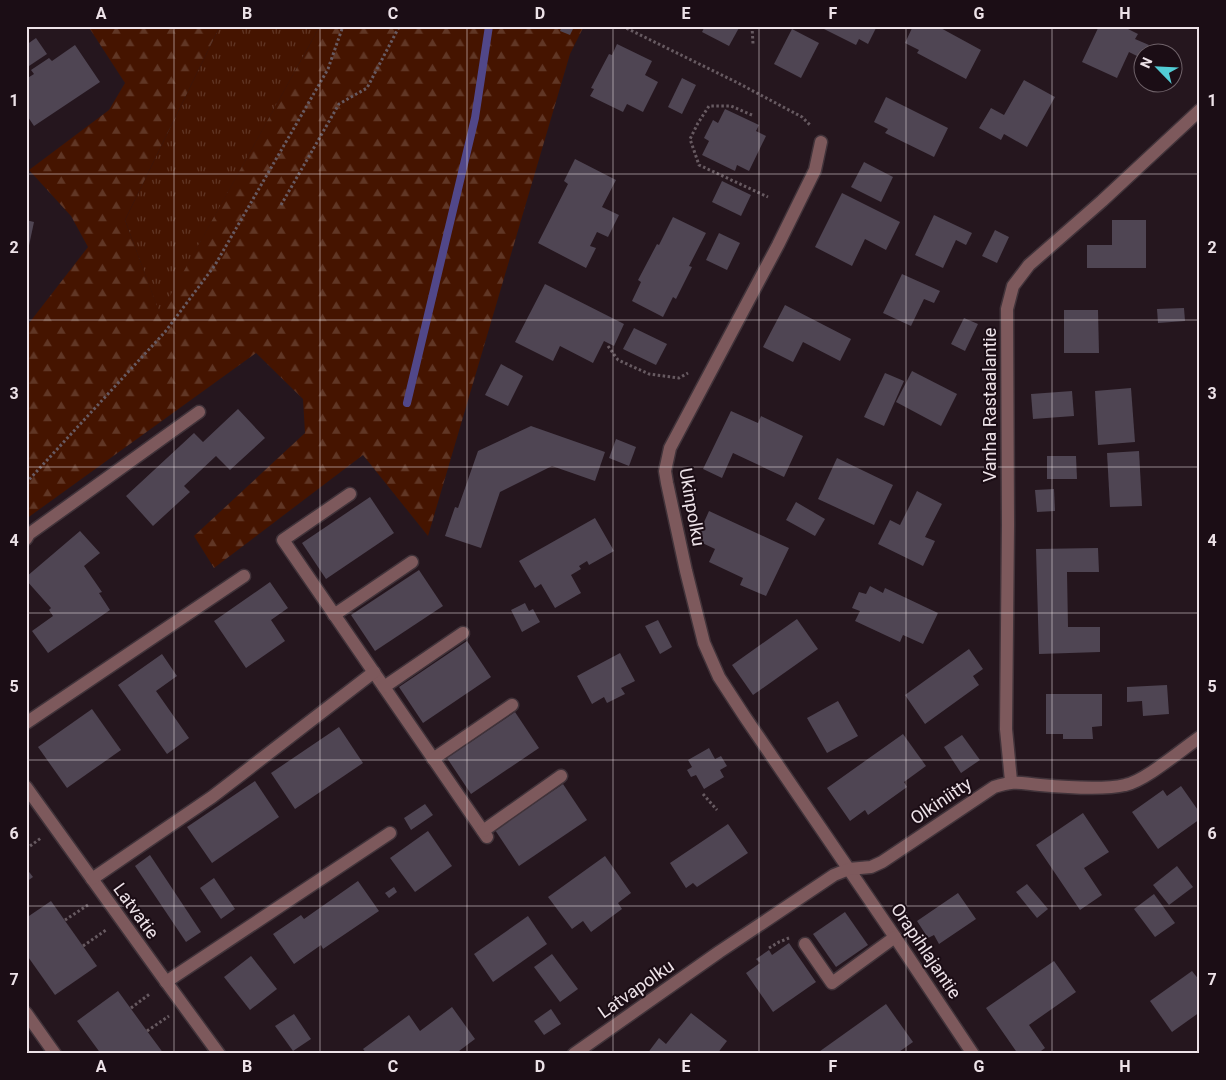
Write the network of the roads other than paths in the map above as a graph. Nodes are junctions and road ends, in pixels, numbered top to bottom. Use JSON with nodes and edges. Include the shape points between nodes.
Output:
{"nodes":[{"id":1,"x":1200,"y":110,"type":"edge"},
{"id":2,"x":821,"y":142,"type":"road end"},
{"id":3,"x":198,"y":412,"type":"dead end"},
{"id":4,"x":350,"y":494,"type":"dead end"},
{"id":5,"x":26,"y":539,"type":"edge"},
{"id":6,"x":412,"y":562,"type":"dead end"},
{"id":7,"x":244,"y":576,"type":"dead end"},
{"id":8,"x":334,"y":615,"type":"junction"},
{"id":9,"x":463,"y":634,"type":"dead end"},
{"id":10,"x":374,"y":672,"type":"junction"},
{"id":11,"x":384,"y":687,"type":"junction"},
{"id":12,"x":512,"y":705,"type":"dead end"},
{"id":13,"x":26,"y":723,"type":"edge"},
{"id":14,"x":1200,"y":737,"type":"edge"},
{"id":15,"x":434,"y":759,"type":"junction"},
{"id":16,"x":561,"y":776,"type":"dead end"},
{"id":17,"x":1011,"y":781,"type":"junction"},
{"id":18,"x":26,"y":787,"type":"edge"},
{"id":19,"x":390,"y":833,"type":"dead end"},
{"id":20,"x":849,"y":869,"type":"junction"},
{"id":21,"x":92,"y":880,"type":"junction"},
{"id":22,"x":895,"y":937,"type":"junction"},
{"id":23,"x":805,"y":944,"type":"dead end"},
{"id":24,"x":719,"y":952,"type":"joint"},
{"id":25,"x":166,"y":982,"type":"junction"},
{"id":26,"x":26,"y":1013,"type":"edge"},
{"id":27,"x":55,"y":1054,"type":"edge"},
{"id":28,"x":219,"y":1054,"type":"edge"},
{"id":29,"x":574,"y":1054,"type":"edge"},
{"id":30,"x":973,"y":1054,"type":"edge"}],
"edges":[{"from":1,"to":17,"type":"street","name":"Vanha Rastaalantie","via":[[1029,265],[1013,286],[1007,309],[1006,729]]},
{"from":2,"to":20,"type":"street","name":"Ukinpolku","via":[[815,170],[670,448],[665,471],[686,571],[712,663]]},
{"from":3,"to":5,"type":"street"},
{"from":4,"to":8,"type":"street","via":[[282,540]]},
{"from":6,"to":8,"type":"street"},
{"from":7,"to":13,"type":"street"},
{"from":8,"to":10,"type":"street"},
{"from":9,"to":11,"type":"street"},
{"from":10,"to":11,"type":"street"},
{"from":10,"to":21,"type":"street","via":[[212,797]]},
{"from":11,"to":15,"type":"street"},
{"from":12,"to":15,"type":"street"},
{"from":14,"to":17,"type":"street","name":"Olkiniitty","via":[[1140,779],[1126,785],[1057,786]]},
{"from":15,"to":16,"type":"street","via":[[485,834]]},
{"from":17,"to":20,"type":"street","name":"Olkiniitty","via":[[994,787],[871,868]]},
{"from":18,"to":21,"type":"street","name":"Latvatie"},
{"from":19,"to":25,"type":"street"},
{"from":20,"to":22,"type":"street","name":"Orapihlajantie"},
{"from":20,"to":24,"type":"street","name":"Olkiniitty","via":[[834,875]]},
{"from":21,"to":25,"type":"street","name":"Latvatie"},
{"from":22,"to":23,"type":"street","via":[[832,983]]},
{"from":22,"to":30,"type":"street","name":"Orapihlajantie"},
{"from":24,"to":29,"type":"street","name":"Latvapolku"},
{"from":25,"to":28,"type":"street","name":"Latvatie"},
{"from":26,"to":27,"type":"street"}]}
